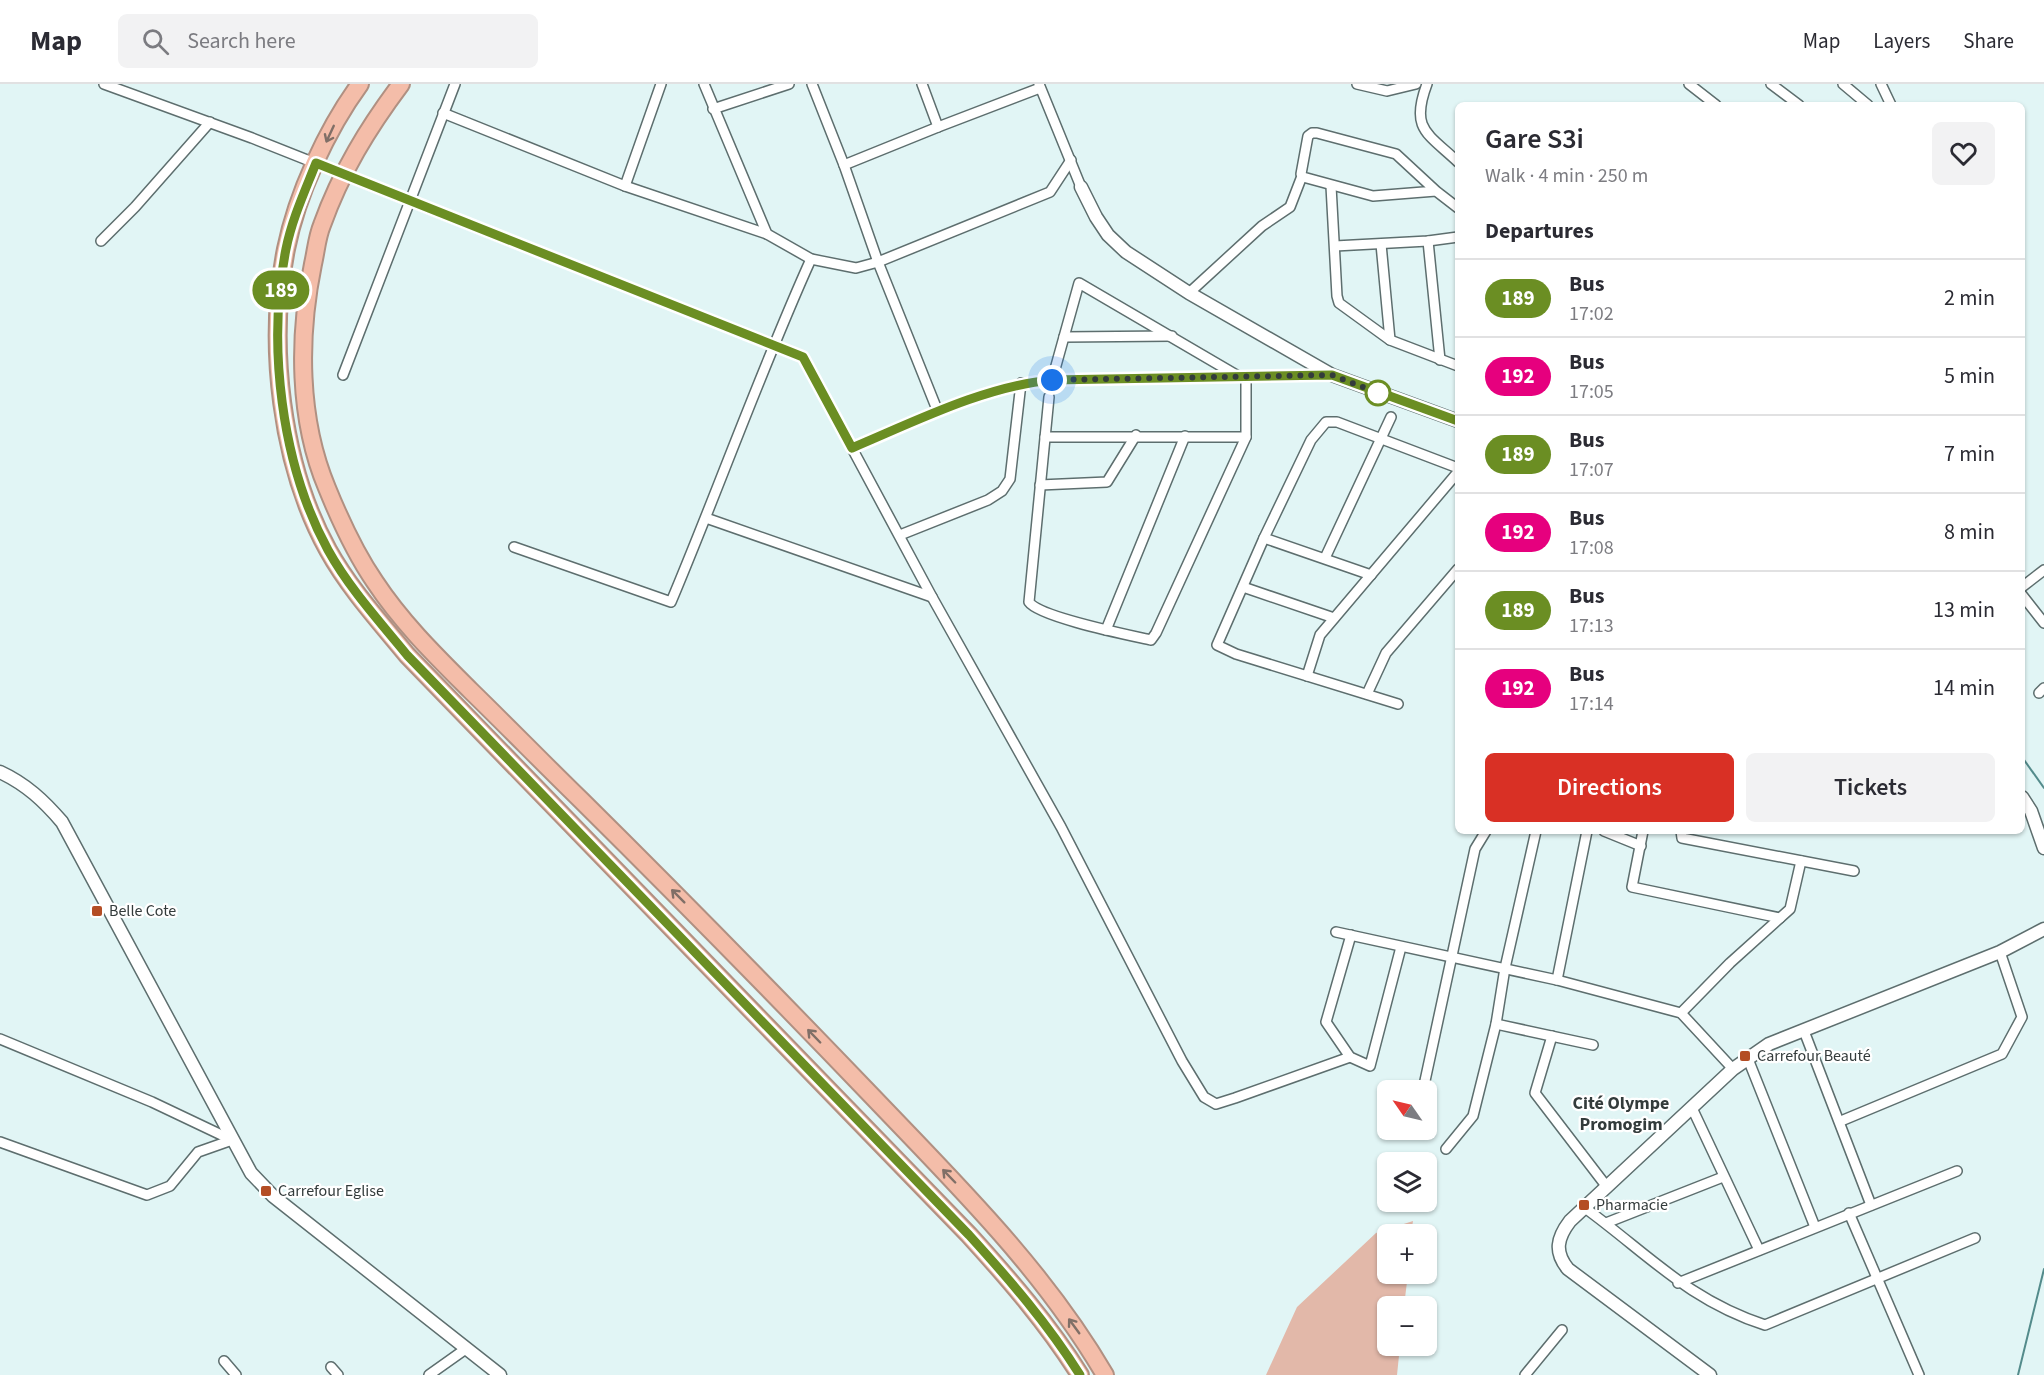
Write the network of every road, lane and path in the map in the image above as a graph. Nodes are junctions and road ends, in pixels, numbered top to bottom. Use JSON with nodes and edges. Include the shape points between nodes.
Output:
{"nodes":[{"id":1,"x":104,"y":84,"type":"edge"},
{"id":2,"x":360,"y":84,"type":"edge"},
{"id":3,"x":401,"y":84,"type":"edge"},
{"id":4,"x":455,"y":84,"type":"edge"},
{"id":5,"x":661,"y":84,"type":"edge"},
{"id":6,"x":704,"y":84,"type":"edge"},
{"id":7,"x":789,"y":84,"type":"edge"},
{"id":8,"x":812,"y":84,"type":"edge"},
{"id":9,"x":922,"y":84,"type":"edge"},
{"id":10,"x":1357,"y":84,"type":"edge"},
{"id":11,"x":1416,"y":84,"type":"edge"},
{"id":12,"x":1427,"y":84,"type":"edge"},
{"id":13,"x":1689,"y":84,"type":"edge"},
{"id":14,"x":1771,"y":84,"type":"edge"},
{"id":15,"x":1843,"y":84,"type":"edge"},
{"id":16,"x":1881,"y":84,"type":"edge"},
{"id":17,"x":1040,"y":86,"type":"edge"},
{"id":18,"x":1712,"y":102,"type":"edge"},
{"id":19,"x":1795,"y":102,"type":"edge"},
{"id":20,"x":1864,"y":102,"type":"edge"},
{"id":21,"x":1890,"y":102,"type":"edge"},
{"id":22,"x":713,"y":109,"type":"junction"},
{"id":23,"x":443,"y":113,"type":"junction"},
{"id":24,"x":210,"y":122,"type":"junction"},
{"id":25,"x":938,"y":127,"type":"junction"},
{"id":26,"x":1455,"y":159,"type":"edge"},
{"id":27,"x":1071,"y":160,"type":"junction"},
{"id":28,"x":316,"y":163,"type":"junction"},
{"id":29,"x":844,"y":165,"type":"junction"},
{"id":30,"x":343,"y":174,"type":"junction"},
{"id":31,"x":1302,"y":176,"type":"junction"},
{"id":32,"x":625,"y":186,"type":"junction"},
{"id":33,"x":1331,"y":186,"type":"junction"},
{"id":34,"x":1082,"y":187,"type":"joint"},
{"id":35,"x":1436,"y":191,"type":"junction"},
{"id":36,"x":409,"y":202,"type":"junction"},
{"id":37,"x":1455,"y":206,"type":"edge"},
{"id":38,"x":767,"y":234,"type":"junction"},
{"id":39,"x":1455,"y":238,"type":"edge"},
{"id":40,"x":101,"y":242,"type":"dead end"},
{"id":41,"x":1428,"y":242,"type":"junction"},
{"id":42,"x":1380,"y":244,"type":"junction"},
{"id":43,"x":1335,"y":246,"type":"junction"},
{"id":44,"x":811,"y":259,"type":"junction"},
{"id":45,"x":878,"y":262,"type":"junction"},
{"id":46,"x":1189,"y":293,"type":"junction"},
{"id":47,"x":1172,"y":336,"type":"junction"},
{"id":48,"x":1064,"y":337,"type":"junction"},
{"id":49,"x":1390,"y":340,"type":"junction"},
{"id":50,"x":773,"y":343,"type":"junction"},
{"id":51,"x":1440,"y":360,"type":"junction"},
{"id":52,"x":1455,"y":365,"type":"edge"},
{"id":53,"x":344,"y":375,"type":"dead end"},
{"id":54,"x":1332,"y":375,"type":"junction"},
{"id":55,"x":1242,"y":376,"type":"junction"},
{"id":56,"x":1052,"y":380,"type":"junction"},
{"id":57,"x":1021,"y":383,"type":"junction"},
{"id":58,"x":1049,"y":397,"type":"dead end"},
{"id":59,"x":938,"y":412,"type":"junction"},
{"id":60,"x":1390,"y":417,"type":"dead end"},
{"id":61,"x":1455,"y":420,"type":"edge"},
{"id":62,"x":1136,"y":435,"type":"junction"},
{"id":63,"x":1185,"y":436,"type":"junction"},
{"id":64,"x":1045,"y":437,"type":"junction"},
{"id":65,"x":1246,"y":437,"type":"junction"},
{"id":66,"x":1380,"y":438,"type":"junction"},
{"id":67,"x":852,"y":448,"type":"junction"},
{"id":68,"x":1455,"y":469,"type":"edge"},
{"id":69,"x":1455,"y":474,"type":"edge"},
{"id":70,"x":1040,"y":485,"type":"junction"},
{"id":71,"x":706,"y":518,"type":"junction"},
{"id":72,"x":900,"y":535,"type":"junction"},
{"id":73,"x":1264,"y":538,"type":"junction"},
{"id":74,"x":514,"y":547,"type":"dead end"},
{"id":75,"x":1324,"y":558,"type":"junction"},
{"id":76,"x":2044,"y":570,"type":"edge"},
{"id":77,"x":1455,"y":572,"type":"edge"},
{"id":78,"x":1371,"y":575,"type":"junction"},
{"id":79,"x":2025,"y":585,"type":"edge"},
{"id":80,"x":1243,"y":587,"type":"junction"},
{"id":81,"x":932,"y":597,"type":"junction"},
{"id":82,"x":2025,"y":600,"type":"edge"},
{"id":83,"x":1334,"y":618,"type":"junction"},
{"id":84,"x":2044,"y":623,"type":"edge"},
{"id":85,"x":1106,"y":630,"type":"junction"},
{"id":86,"x":1307,"y":676,"type":"junction"},
{"id":87,"x":1367,"y":694,"type":"junction"},
{"id":88,"x":1398,"y":704,"type":"dead end"},
{"id":89,"x":0,"y":772,"type":"edge"},
{"id":90,"x":2025,"y":802,"type":"edge"},
{"id":91,"x":1484,"y":834,"type":"edge"},
{"id":92,"x":1535,"y":834,"type":"edge"},
{"id":93,"x":1586,"y":834,"type":"edge"},
{"id":94,"x":1611,"y":834,"type":"edge"},
{"id":95,"x":1643,"y":834,"type":"edge"},
{"id":96,"x":1681,"y":834,"type":"edge"},
{"id":97,"x":1641,"y":846,"type":"junction"},
{"id":98,"x":2044,"y":848,"type":"edge"},
{"id":99,"x":1801,"y":861,"type":"junction"},
{"id":100,"x":1854,"y":871,"type":"dead end"},
{"id":101,"x":1780,"y":918,"type":"junction"},
{"id":102,"x":2044,"y":928,"type":"edge"},
{"id":103,"x":1336,"y":932,"type":"dead end"},
{"id":104,"x":1351,"y":935,"type":"junction"},
{"id":105,"x":1401,"y":947,"type":"junction"},
{"id":106,"x":2000,"y":952,"type":"junction"},
{"id":107,"x":1452,"y":958,"type":"junction"},
{"id":108,"x":1505,"y":968,"type":"junction"},
{"id":109,"x":1557,"y":980,"type":"junction"},
{"id":110,"x":1681,"y":1013,"type":"junction"},
{"id":111,"x":1496,"y":1024,"type":"junction"},
{"id":112,"x":1804,"y":1030,"type":"junction"},
{"id":113,"x":1552,"y":1036,"type":"junction"},
{"id":114,"x":0,"y":1039,"type":"edge"},
{"id":115,"x":1593,"y":1045,"type":"dead end"},
{"id":116,"x":1350,"y":1057,"type":"junction"},
{"id":117,"x":1748,"y":1059,"type":"junction"},
{"id":118,"x":1733,"y":1069,"type":"junction"},
{"id":119,"x":1425,"y":1080,"type":"edge"},
{"id":120,"x":1692,"y":1108,"type":"junction"},
{"id":121,"x":1841,"y":1122,"type":"junction"},
{"id":122,"x":232,"y":1140,"type":"junction"},
{"id":123,"x":0,"y":1142,"type":"edge"},
{"id":124,"x":1446,"y":1149,"type":"dead end"},
{"id":125,"x":1957,"y":1172,"type":"dead end"},
{"id":126,"x":1723,"y":1177,"type":"junction"},
{"id":127,"x":1607,"y":1187,"type":"junction"},
{"id":128,"x":1871,"y":1205,"type":"junction"},
{"id":129,"x":1585,"y":1208,"type":"junction"},
{"id":130,"x":1849,"y":1214,"type":"junction"},
{"id":131,"x":1606,"y":1223,"type":"junction"},
{"id":132,"x":1815,"y":1227,"type":"junction"},
{"id":133,"x":1975,"y":1238,"type":"dead end"},
{"id":134,"x":1759,"y":1250,"type":"junction"},
{"id":135,"x":1878,"y":1276,"type":"junction"},
{"id":136,"x":1678,"y":1282,"type":"junction"},
{"id":137,"x":1562,"y":1330,"type":"dead end"},
{"id":138,"x":467,"y":1348,"type":"junction"},
{"id":139,"x":224,"y":1361,"type":"dead end"},
{"id":140,"x":331,"y":1367,"type":"dead end"},
{"id":141,"x":236,"y":1375,"type":"edge"},
{"id":142,"x":338,"y":1375,"type":"edge"},
{"id":143,"x":429,"y":1375,"type":"edge"},
{"id":144,"x":500,"y":1375,"type":"edge"},
{"id":145,"x":1080,"y":1375,"type":"edge"},
{"id":146,"x":1105,"y":1375,"type":"edge"},
{"id":147,"x":1525,"y":1375,"type":"edge"},
{"id":148,"x":1710,"y":1375,"type":"edge"},
{"id":149,"x":1919,"y":1375,"type":"edge"}],
"edges":[{"from":1,"to":24,"type":"street"},
{"from":2,"to":28,"type":"highway","one_way":true,"via":[[341,109]]},
{"from":3,"to":30,"type":"highway","via":[[369,125]]},
{"from":4,"to":23,"type":"street"},
{"from":5,"to":32,"type":"street"},
{"from":6,"to":22,"type":"street"},
{"from":7,"to":22,"type":"street"},
{"from":8,"to":29,"type":"street"},
{"from":9,"to":25,"type":"street"},
{"from":10,"to":11,"type":"street","via":[[1387,90]]},
{"from":12,"to":26,"type":"street","via":[[1419,104],[1419,117],[1428,135]]},
{"from":13,"to":18,"type":"street"},
{"from":14,"to":19,"type":"street"},
{"from":15,"to":20,"type":"street"},
{"from":16,"to":21,"type":"street"},
{"from":17,"to":25,"type":"street"},
{"from":17,"to":27,"type":"street"},
{"from":22,"to":38,"type":"street"},
{"from":23,"to":32,"type":"street"},
{"from":23,"to":36,"type":"street"},
{"from":24,"to":28,"type":"street"},
{"from":24,"to":40,"type":"street"},
{"from":25,"to":29,"type":"street"},
{"from":27,"to":34,"type":"street"},
{"from":27,"to":45,"type":"street","via":[[1050,192]]},
{"from":28,"to":30,"type":"street"},
{"from":28,"to":145,"type":"highway","via":[[286,249],[278,345],[290,441],[303,493],[328,550],[407,655],[969,1235],[1018,1290]]},
{"from":29,"to":45,"type":"street"},
{"from":30,"to":36,"type":"street"},
{"from":146,"to":30,"type":"highway","one_way":true,"via":[[1030,1265],[965,1193],[706,924],[421,642],[376,584],[325,484],[311,436],[304,384],[308,288],[320,228]]},
{"from":31,"to":33,"type":"street"},
{"from":31,"to":35,"type":"street","via":[[1308,136],[1317,133],[1396,154]]},
{"from":31,"to":46,"type":"street","via":[[1290,207],[1262,226]]},
{"from":32,"to":38,"type":"street"},
{"from":33,"to":35,"type":"street","via":[[1373,196]]},
{"from":33,"to":43,"type":"street"},
{"from":34,"to":46,"type":"street","via":[[1108,235],[1126,252]]},
{"from":35,"to":37,"type":"street"},
{"from":36,"to":50,"type":"street"},
{"from":36,"to":53,"type":"street"},
{"from":38,"to":44,"type":"street"},
{"from":39,"to":41,"type":"street"},
{"from":41,"to":42,"type":"street"},
{"from":41,"to":51,"type":"street"},
{"from":42,"to":43,"type":"street"},
{"from":42,"to":49,"type":"street"},
{"from":43,"to":49,"type":"street","via":[[1339,303]]},
{"from":44,"to":45,"type":"street","via":[[856,268]]},
{"from":44,"to":50,"type":"street"},
{"from":45,"to":59,"type":"street"},
{"from":46,"to":54,"type":"street"},
{"from":47,"to":48,"type":"street"},
{"from":47,"to":48,"type":"street","via":[[1079,283]]},
{"from":47,"to":55,"type":"street"},
{"from":48,"to":56,"type":"street"},
{"from":49,"to":51,"type":"street"},
{"from":50,"to":67,"type":"street","via":[[803,357]]},
{"from":50,"to":71,"type":"street"},
{"from":51,"to":52,"type":"street"},
{"from":54,"to":55,"type":"street"},
{"from":54,"to":61,"type":"street"},
{"from":55,"to":56,"type":"street"},
{"from":55,"to":65,"type":"street"},
{"from":56,"to":57,"type":"street"},
{"from":57,"to":59,"type":"street"},
{"from":57,"to":72,"type":"street","via":[[1010,479],[1002,491]]},
{"from":58,"to":64,"type":"street"},
{"from":59,"to":67,"type":"street"},
{"from":60,"to":66,"type":"street"},
{"from":62,"to":63,"type":"street"},
{"from":62,"to":64,"type":"street"},
{"from":62,"to":70,"type":"street","via":[[1107,482]]},
{"from":63,"to":65,"type":"street"},
{"from":63,"to":85,"type":"street"},
{"from":64,"to":70,"type":"street"},
{"from":65,"to":85,"type":"street","via":[[1151,640]]},
{"from":66,"to":68,"type":"street"},
{"from":66,"to":73,"type":"street","via":[[1337,422],[1326,422],[1311,440]]},
{"from":66,"to":75,"type":"street"},
{"from":67,"to":72,"type":"street"},
{"from":69,"to":78,"type":"street"},
{"from":70,"to":85,"type":"street","via":[[1029,602],[1039,610]]},
{"from":71,"to":74,"type":"street","via":[[670,602]]},
{"from":71,"to":81,"type":"street"},
{"from":72,"to":81,"type":"street"},
{"from":73,"to":75,"type":"street"},
{"from":73,"to":80,"type":"street"},
{"from":75,"to":78,"type":"street"},
{"from":76,"to":79,"type":"street"},
{"from":77,"to":87,"type":"street","via":[[1386,653]]},
{"from":78,"to":83,"type":"street"},
{"from":80,"to":83,"type":"street"},
{"from":80,"to":86,"type":"street","via":[[1218,645]]},
{"from":81,"to":116,"type":"street","via":[[1061,827],[1204,1097],[1216,1104]]},
{"from":82,"to":84,"type":"street"},
{"from":83,"to":86,"type":"street","via":[[1320,635]]},
{"from":86,"to":87,"type":"street"},
{"from":87,"to":88,"type":"street"},
{"from":89,"to":122,"type":"street","via":[[42,799],[62,822]]},
{"from":90,"to":98,"type":"street"},
{"from":91,"to":107,"type":"street","via":[[1475,849]]},
{"from":92,"to":108,"type":"street"},
{"from":93,"to":109,"type":"street"},
{"from":94,"to":97,"type":"street"},
{"from":95,"to":97,"type":"street"},
{"from":96,"to":99,"type":"street","via":[[1682,838]]},
{"from":97,"to":101,"type":"street","via":[[1632,887]]},
{"from":99,"to":100,"type":"street"},
{"from":99,"to":101,"type":"street","via":[[1790,909]]},
{"from":101,"to":110,"type":"street"},
{"from":102,"to":106,"type":"street"},
{"from":103,"to":104,"type":"street"},
{"from":104,"to":105,"type":"street"},
{"from":104,"to":116,"type":"street","via":[[1326,1022]]},
{"from":105,"to":107,"type":"street"},
{"from":105,"to":116,"type":"street","via":[[1370,1066]]},
{"from":106,"to":112,"type":"street"},
{"from":106,"to":121,"type":"street","via":[[2022,1017],[2002,1054]]},
{"from":107,"to":108,"type":"street"},
{"from":107,"to":119,"type":"street"},
{"from":108,"to":109,"type":"street"},
{"from":108,"to":111,"type":"street"},
{"from":109,"to":110,"type":"street"},
{"from":110,"to":118,"type":"street"},
{"from":111,"to":113,"type":"street"},
{"from":111,"to":124,"type":"street","via":[[1473,1116]]},
{"from":112,"to":117,"type":"street","via":[[1769,1044]]},
{"from":112,"to":121,"type":"street"},
{"from":113,"to":115,"type":"street"},
{"from":113,"to":127,"type":"street","via":[[1535,1093]]},
{"from":114,"to":122,"type":"street"},
{"from":117,"to":118,"type":"street"},
{"from":117,"to":132,"type":"street"},
{"from":118,"to":120,"type":"street"},
{"from":120,"to":126,"type":"street"},
{"from":120,"to":127,"type":"street"},
{"from":121,"to":128,"type":"street"},
{"from":122,"to":123,"type":"street","via":[[198,1152],[170,1186],[147,1195]]},
{"from":122,"to":138,"type":"street","via":[[251,1173],[273,1196]]},
{"from":125,"to":128,"type":"street"},
{"from":126,"to":131,"type":"street"},
{"from":126,"to":134,"type":"street"},
{"from":127,"to":129,"type":"street"},
{"from":128,"to":130,"type":"street"},
{"from":129,"to":131,"type":"street"},
{"from":129,"to":148,"type":"street","via":[[1560,1233],[1561,1261]]},
{"from":130,"to":132,"type":"street"},
{"from":130,"to":135,"type":"street"},
{"from":131,"to":136,"type":"street"},
{"from":132,"to":134,"type":"street"},
{"from":133,"to":135,"type":"street"},
{"from":134,"to":136,"type":"street"},
{"from":135,"to":136,"type":"street","via":[[1765,1325],[1712,1304]]},
{"from":135,"to":149,"type":"street"},
{"from":137,"to":147,"type":"street"},
{"from":138,"to":143,"type":"street"},
{"from":138,"to":144,"type":"street"},
{"from":139,"to":141,"type":"street"},
{"from":140,"to":142,"type":"street"}]}
